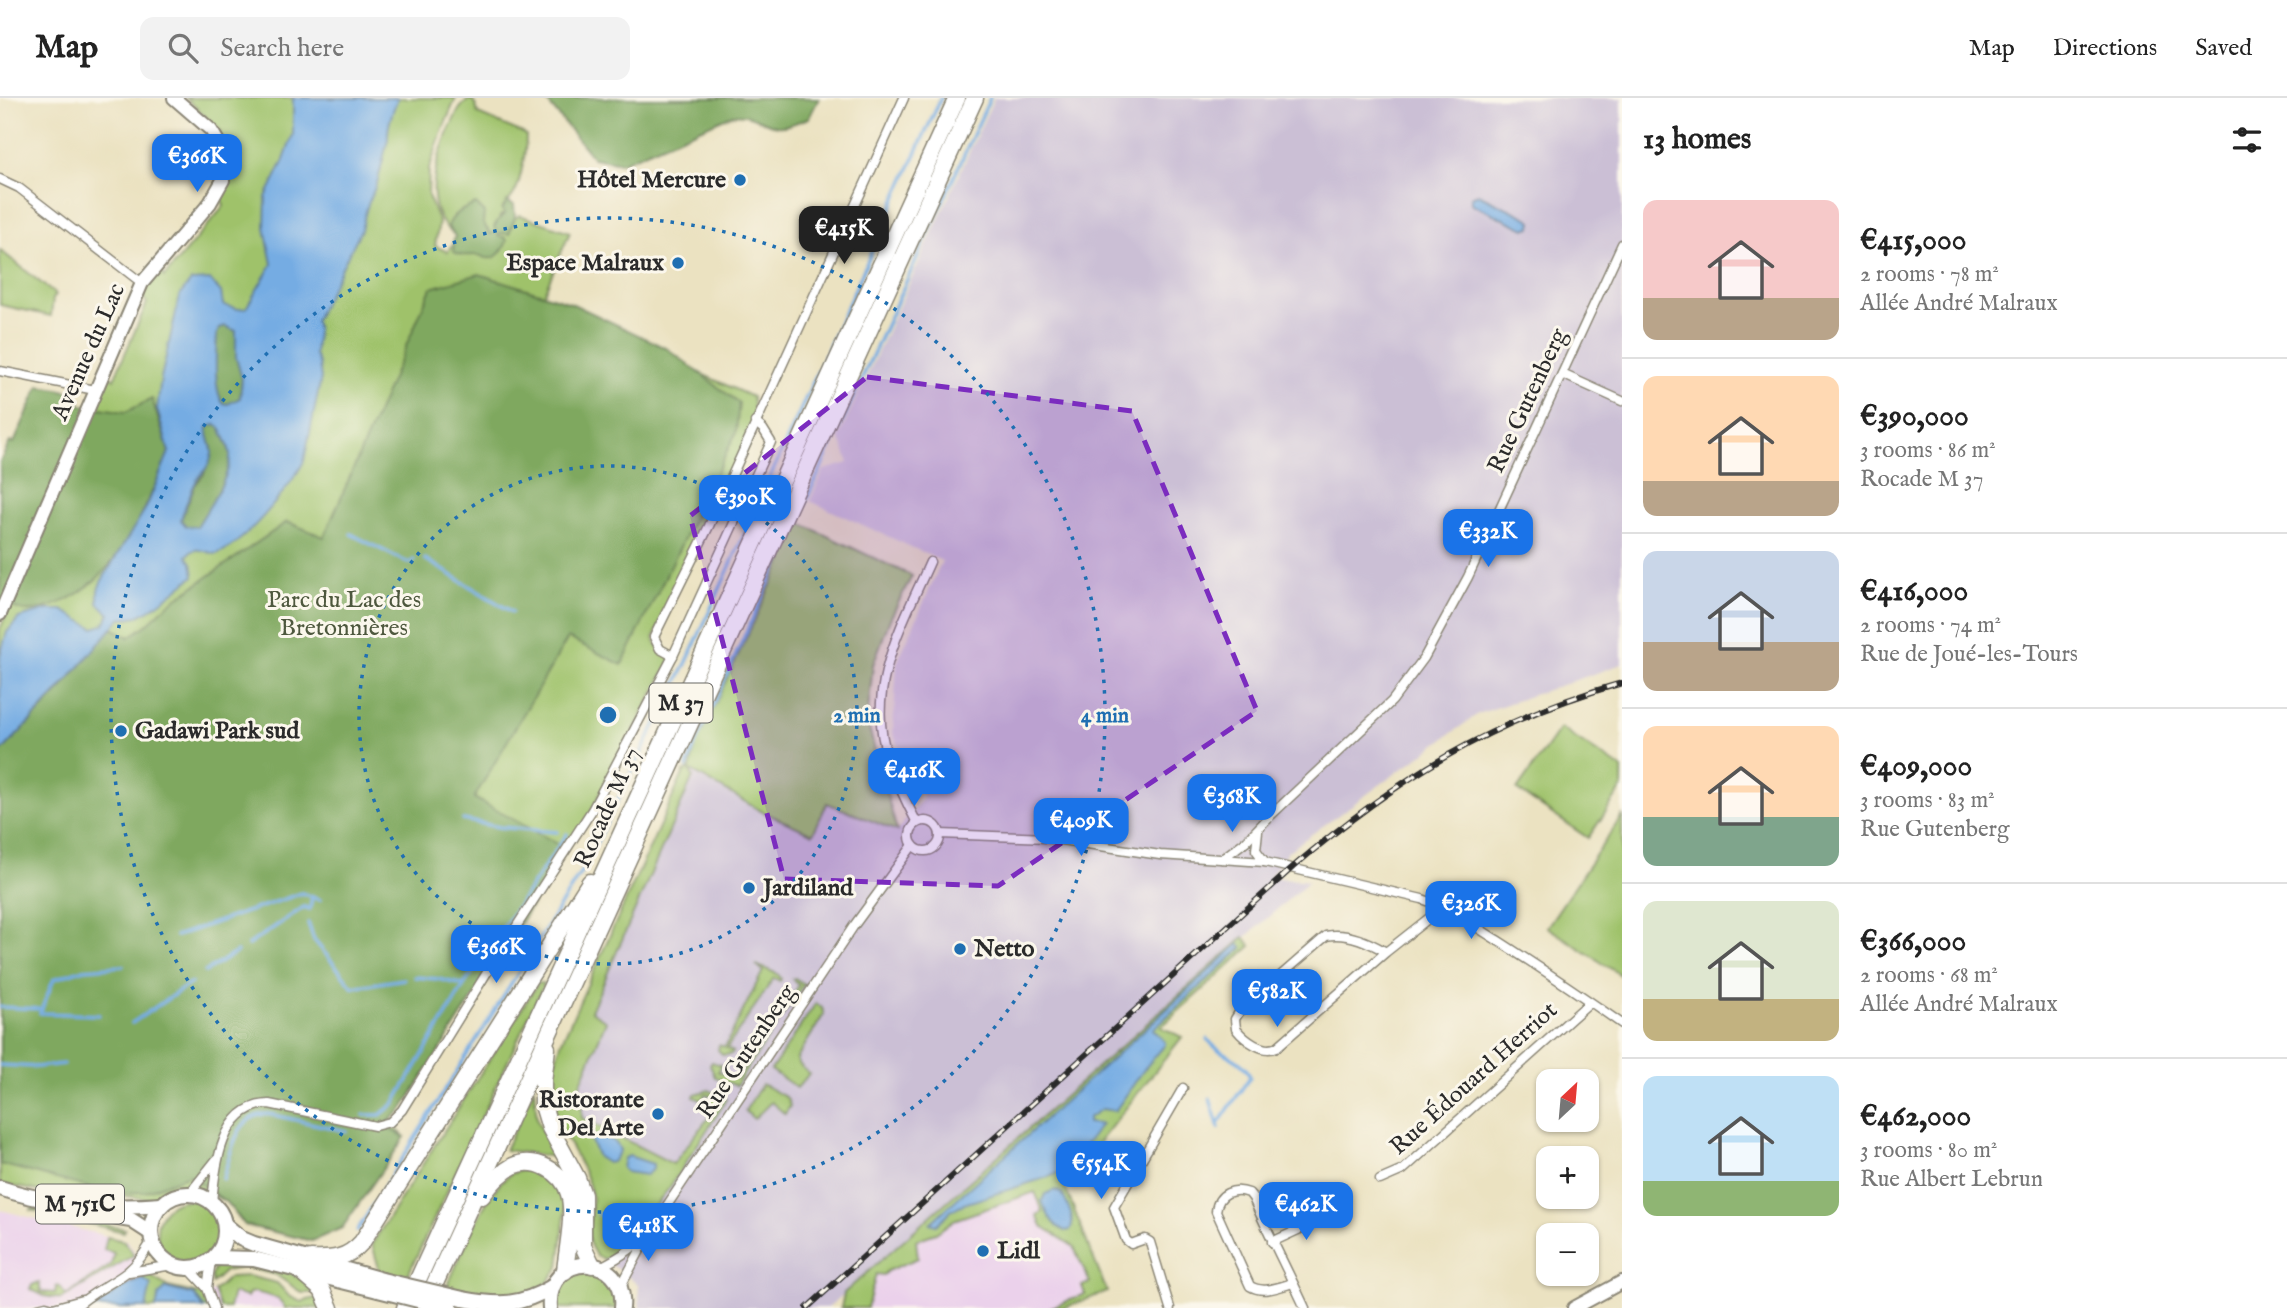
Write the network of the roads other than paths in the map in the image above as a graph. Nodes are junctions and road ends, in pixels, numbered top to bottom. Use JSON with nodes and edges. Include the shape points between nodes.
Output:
{"nodes":[{"id":1,"x":174,"y":98,"type":"edge"},
{"id":2,"x":904,"y":98,"type":"edge"},
{"id":3,"x":957,"y":98,"type":"edge"},
{"id":4,"x":975,"y":98,"type":"edge"},
{"id":5,"x":0,"y":179,"type":"edge"},
{"id":6,"x":1622,"y":244,"type":"edge"},
{"id":7,"x":142,"y":284,"type":"junction"},
{"id":8,"x":0,"y":371,"type":"edge"},
{"id":9,"x":1562,"y":374,"type":"junction"},
{"id":10,"x":95,"y":390,"type":"junction"},
{"id":11,"x":1622,"y":401,"type":"edge"},
{"id":12,"x":755,"y":422,"type":"junction"},
{"id":13,"x":930,"y":562,"type":"dead end"},
{"id":14,"x":0,"y":614,"type":"edge"},
{"id":15,"x":673,"y":656,"type":"junction"},
{"id":16,"x":917,"y":823,"type":"junction"},
{"id":17,"x":623,"y":831,"type":"junction"},
{"id":18,"x":1258,"y":831,"type":"junction"},
{"id":19,"x":940,"y":834,"type":"junction"},
{"id":20,"x":913,"y":845,"type":"junction"},
{"id":21,"x":1222,"y":859,"type":"junction"},
{"id":22,"x":1265,"y":862,"type":"junction"},
{"id":23,"x":1443,"y":907,"type":"junction"},
{"id":24,"x":1386,"y":952,"type":"junction"},
{"id":25,"x":1590,"y":1002,"type":"junction"},
{"id":26,"x":1622,"y":1024,"type":"edge"},
{"id":27,"x":547,"y":1039,"type":"junction"},
{"id":28,"x":1183,"y":1088,"type":"dead end"},
{"id":29,"x":218,"y":1158,"type":"junction"},
{"id":30,"x":1380,"y":1180,"type":"dead end"},
{"id":31,"x":0,"y":1188,"type":"edge"},
{"id":32,"x":189,"y":1194,"type":"junction"},
{"id":33,"x":0,"y":1197,"type":"edge"},
{"id":34,"x":212,"y":1203,"type":"junction"},
{"id":35,"x":162,"y":1205,"type":"junction"},
{"id":36,"x":1328,"y":1216,"type":"dead end"},
{"id":37,"x":464,"y":1221,"type":"junction"},
{"id":38,"x":225,"y":1225,"type":"junction"},
{"id":39,"x":652,"y":1228,"type":"junction"},
{"id":40,"x":152,"y":1237,"type":"junction"},
{"id":41,"x":1272,"y":1242,"type":"junction"},
{"id":42,"x":213,"y":1259,"type":"junction"},
{"id":43,"x":305,"y":1264,"type":"junction"},
{"id":44,"x":173,"y":1265,"type":"junction"},
{"id":45,"x":596,"y":1266,"type":"junction"},
{"id":46,"x":189,"y":1269,"type":"junction"},
{"id":47,"x":565,"y":1270,"type":"junction"},
{"id":48,"x":126,"y":1272,"type":"junction"},
{"id":49,"x":1622,"y":1282,"type":"edge"},
{"id":50,"x":1293,"y":1283,"type":"junction"},
{"id":51,"x":380,"y":1285,"type":"junction"},
{"id":52,"x":552,"y":1287,"type":"junction"},
{"id":53,"x":207,"y":1288,"type":"junction"},
{"id":54,"x":620,"y":1288,"type":"junction"},
{"id":55,"x":85,"y":1299,"type":"junction"},
{"id":56,"x":38,"y":1308,"type":"edge"},
{"id":57,"x":53,"y":1308,"type":"edge"},
{"id":58,"x":75,"y":1308,"type":"edge"},
{"id":59,"x":214,"y":1308,"type":"edge"},
{"id":60,"x":330,"y":1308,"type":"edge"},
{"id":61,"x":405,"y":1308,"type":"edge"},
{"id":62,"x":424,"y":1308,"type":"edge"},
{"id":63,"x":450,"y":1308,"type":"edge"},
{"id":64,"x":550,"y":1308,"type":"edge"},
{"id":65,"x":622,"y":1308,"type":"edge"},
{"id":66,"x":1170,"y":1308,"type":"edge"},
{"id":67,"x":1304,"y":1308,"type":"edge"},
{"id":68,"x":1574,"y":1308,"type":"edge"}],
"edges":[{"from":1,"to":7,"type":"street","name":"Avenue du Lac","via":[[211,130],[220,145],[223,180],[211,203]]},
{"from":2,"to":12,"type":"street"},
{"from":3,"to":17,"type":"highway","name":"Rocade M 37","number":"M 37"},
{"from":4,"to":27,"type":"highway","name":"Rocade M 37","number":"M 37"},
{"from":5,"to":7,"type":"street","via":[[19,188]]},
{"from":6,"to":9,"type":"street","name":"Rue Gutenberg"},
{"from":7,"to":10,"type":"street","name":"Avenue du Lac"},
{"from":8,"to":10,"type":"street"},
{"from":9,"to":11,"type":"street"},
{"from":9,"to":18,"type":"street","name":"Rue Gutenberg","via":[[1468,577],[1424,659],[1392,701]]},
{"from":10,"to":14,"type":"street","name":"Avenue du Lac"},
{"from":12,"to":15,"type":"street","via":[[771,443]]},
{"from":12,"to":15,"type":"street","via":[[654,638],[660,649]]},
{"from":13,"to":16,"type":"street","via":[[889,655],[882,689],[881,724],[887,756]]},
{"from":15,"to":29,"type":"street","via":[[592,810],[396,1118],[367,1126],[259,1104],[239,1115]]},
{"from":16,"to":19,"type":"street","via":[[932,822]]},
{"from":16,"to":20,"type":"street","via":[[910,833]]},
{"from":17,"to":43,"type":"highway","number":"M 37","via":[[362,1242],[341,1258]]},
{"from":17,"to":61,"type":"highway","name":"Rocade M 37","number":"M 37"},
{"from":18,"to":21,"type":"street","name":"Rue Gutenberg"},
{"from":18,"to":22,"type":"street","via":[[1256,850]]},
{"from":19,"to":20,"type":"street","via":[[938,844],[930,850]]},
{"from":19,"to":21,"type":"street","via":[[1048,838]]},
{"from":20,"to":39,"type":"street","name":"Rue Gutenberg","via":[[848,934]]},
{"from":21,"to":22,"type":"street"},
{"from":22,"to":23,"type":"street"},
{"from":23,"to":24,"type":"street"},
{"from":23,"to":25,"type":"street"},
{"from":24,"to":24,"type":"street","via":[[1277,1048],[1262,1049],[1236,1029],[1240,1011],[1326,936],[1362,941]]},
{"from":25,"to":26,"type":"street"},
{"from":25,"to":30,"type":"street","name":"Rue Édouard Herriot","via":[[1403,1170]]},
{"from":27,"to":37,"type":"highway","name":"Rocade M 37","number":"M 37"},
{"from":27,"to":45,"type":"highway","number":"M 37","via":[[543,1105],[583,1195],[583,1246]]},
{"from":28,"to":66,"type":"street","via":[[1114,1207],[1126,1240],[1131,1244],[1145,1238],[1150,1241]]},
{"from":29,"to":32,"type":"street"},
{"from":29,"to":34,"type":"street"},
{"from":31,"to":35,"type":"main road","number":"M 751C","via":[[65,1202]]},
{"from":32,"to":34,"type":"main road"},
{"from":32,"to":35,"type":"main road","number":"M 751C"},
{"from":33,"to":40,"type":"main road","number":"M 751C","via":[[131,1220]]},
{"from":34,"to":38,"type":"main road"},
{"from":35,"to":40,"type":"main road","number":"M 751C","via":[[153,1218]]},
{"from":36,"to":41,"type":"street"},
{"from":37,"to":47,"type":"highway","number":"M 37","via":[[505,1171],[526,1163],[548,1168],[570,1196]]},
{"from":37,"to":62,"type":"highway","name":"Rocade M 37","number":"M 37"},
{"from":38,"to":42,"type":"main road","via":[[224,1242]]},
{"from":38,"to":43,"type":"main road","via":[[254,1244]]},
{"from":39,"to":45,"type":"street","name":"Rue Gutenberg","via":[[627,1253]]},
{"from":39,"to":54,"type":"street"},
{"from":40,"to":44,"type":"main road","number":"M 751C","via":[[160,1255]]},
{"from":40,"to":48,"type":"street","via":[[140,1260]]},
{"from":41,"to":50,"type":"street"},
{"from":41,"to":50,"type":"street","via":[[1249,1193],[1230,1192],[1218,1202],[1216,1211],[1250,1286],[1265,1290]]},
{"from":42,"to":43,"type":"main road"},
{"from":42,"to":46,"type":"main road"},
{"from":42,"to":53,"type":"street"},
{"from":43,"to":51,"type":"main road"},
{"from":43,"to":60,"type":"highway"},
{"from":44,"to":46,"type":"main road"},
{"from":44,"to":48,"type":"street"},
{"from":45,"to":47,"type":"main road"},
{"from":45,"to":54,"type":"main road"},
{"from":46,"to":53,"type":"street"},
{"from":47,"to":52,"type":"main road"},
{"from":48,"to":55,"type":"street"},
{"from":49,"to":68,"type":"street"},
{"from":50,"to":67,"type":"street"},
{"from":51,"to":52,"type":"main road","bridge":true,"via":[[488,1304],[532,1298]]},
{"from":51,"to":63,"type":"main road","bridge":true},
{"from":52,"to":64,"type":"main road"},
{"from":53,"to":59,"type":"street"},
{"from":54,"to":65,"type":"main road"},
{"from":55,"to":57,"type":"street"},
{"from":55,"to":58,"type":"street"},
{"from":56,"to":57,"type":"street"}]}
